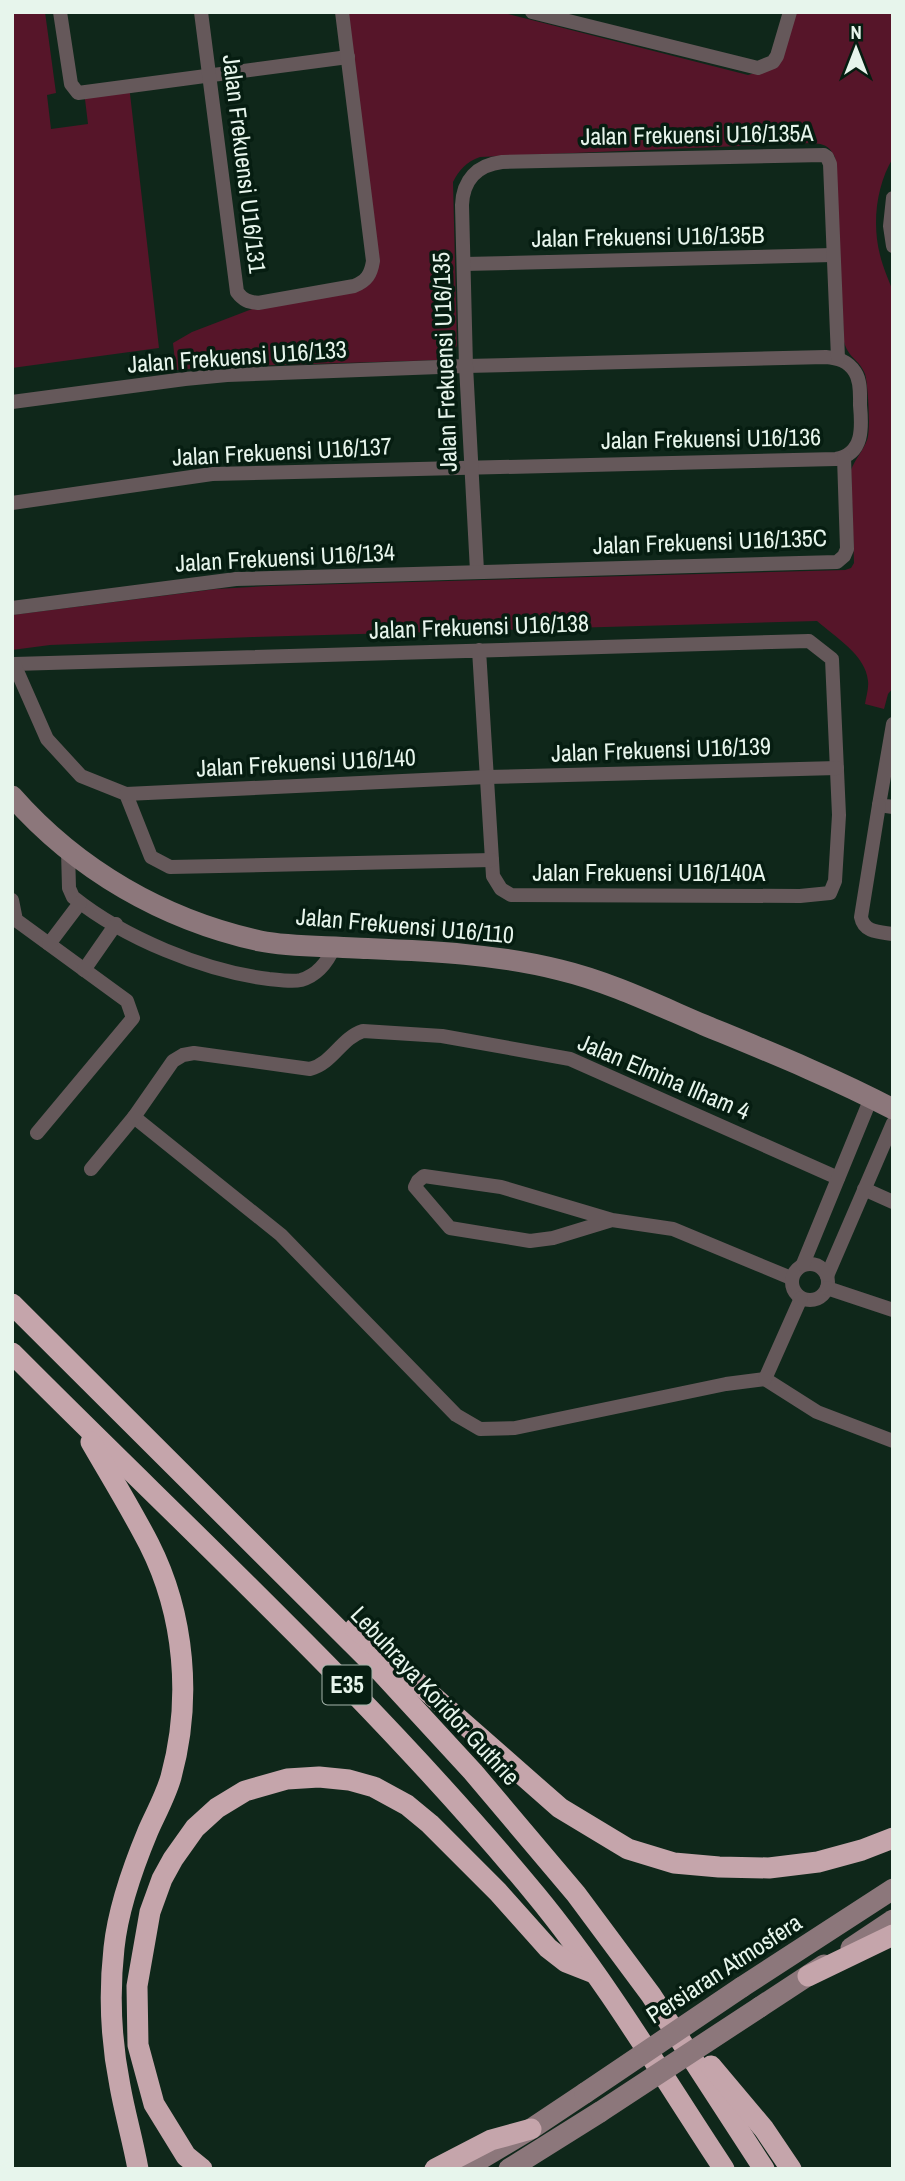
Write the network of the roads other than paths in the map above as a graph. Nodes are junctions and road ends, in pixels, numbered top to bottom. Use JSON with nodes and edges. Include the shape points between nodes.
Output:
{"nodes":[{"id":1,"x":61,"y":12,"type":"edge"},
{"id":2,"x":201,"y":12,"type":"edge"},
{"id":3,"x":342,"y":12,"type":"edge"},
{"id":4,"x":532,"y":12,"type":"edge"},
{"id":5,"x":790,"y":12,"type":"edge"},
{"id":6,"x":574,"y":17,"type":"edge"},
{"id":7,"x":348,"y":58,"type":"junction"},
{"id":8,"x":210,"y":76,"type":"junction"},
{"id":9,"x":491,"y":163,"type":"joint"},
{"id":10,"x":893,"y":198,"type":"edge"},
{"id":11,"x":893,"y":246,"type":"edge"},
{"id":12,"x":833,"y":255,"type":"junction"},
{"id":13,"x":464,"y":264,"type":"junction"},
{"id":14,"x":838,"y":358,"type":"junction"},
{"id":15,"x":466,"y":366,"type":"junction"},
{"id":16,"x":12,"y":402,"type":"edge"},
{"id":17,"x":844,"y":457,"type":"junction"},
{"id":18,"x":471,"y":466,"type":"junction"},
{"id":19,"x":12,"y":503,"type":"edge"},
{"id":20,"x":477,"y":571,"type":"junction"},
{"id":21,"x":12,"y":608,"type":"edge"},
{"id":22,"x":479,"y":650,"type":"junction"},
{"id":23,"x":13,"y":664,"type":"edge"},
{"id":24,"x":893,"y":724,"type":"edge"},
{"id":25,"x":837,"y":768,"type":"junction"},
{"id":26,"x":487,"y":777,"type":"junction"},
{"id":27,"x":126,"y":794,"type":"junction"},
{"id":28,"x":12,"y":796,"type":"edge"},
{"id":29,"x":886,"y":806,"type":"edge"},
{"id":30,"x":68,"y":850,"type":"junction"},
{"id":31,"x":492,"y":860,"type":"junction"},
{"id":32,"x":830,"y":893,"type":"joint"},
{"id":33,"x":12,"y":900,"type":"edge"},
{"id":34,"x":80,"y":903,"type":"junction"},
{"id":35,"x":14,"y":921,"type":"edge"},
{"id":36,"x":116,"y":924,"type":"junction"},
{"id":37,"x":893,"y":934,"type":"edge"},
{"id":38,"x":49,"y":944,"type":"junction"},
{"id":39,"x":334,"y":947,"type":"junction"},
{"id":40,"x":84,"y":970,"type":"junction"},
{"id":41,"x":871,"y":1098,"type":"junction"},
{"id":42,"x":893,"y":1109,"type":"edge"},
{"id":43,"x":134,"y":1117,"type":"junction"},
{"id":44,"x":893,"y":1123,"type":"edge"},
{"id":45,"x":37,"y":1133,"type":"dead end"},
{"id":46,"x":91,"y":1169,"type":"dead end"},
{"id":47,"x":838,"y":1178,"type":"junction"},
{"id":48,"x":864,"y":1189,"type":"junction"},
{"id":49,"x":893,"y":1202,"type":"edge"},
{"id":50,"x":612,"y":1220,"type":"junction"},
{"id":51,"x":803,"y":1264,"type":"junction"},
{"id":52,"x":792,"y":1278,"type":"junction"},
{"id":53,"x":827,"y":1282,"type":"junction"},
{"id":54,"x":801,"y":1298,"type":"junction"},
{"id":55,"x":12,"y":1304,"type":"edge"},
{"id":56,"x":893,"y":1310,"type":"edge"},
{"id":57,"x":12,"y":1353,"type":"edge"},
{"id":58,"x":765,"y":1379,"type":"junction"},
{"id":59,"x":78,"y":1419,"type":"junction"},
{"id":60,"x":893,"y":1441,"type":"edge"},
{"id":61,"x":188,"y":1481,"type":"junction"},
{"id":62,"x":893,"y":1838,"type":"edge"},
{"id":63,"x":893,"y":1889,"type":"edge"},
{"id":64,"x":893,"y":1920,"type":"edge"},
{"id":65,"x":893,"y":1935,"type":"edge"},
{"id":66,"x":594,"y":1973,"type":"junction"},
{"id":67,"x":808,"y":1976,"type":"junction"},
{"id":68,"x":651,"y":1995,"type":"junction"},
{"id":69,"x":531,"y":2129,"type":"junction"},
{"id":70,"x":138,"y":2168,"type":"edge"},
{"id":71,"x":202,"y":2169,"type":"edge"},
{"id":72,"x":435,"y":2169,"type":"edge"},
{"id":73,"x":464,"y":2169,"type":"edge"},
{"id":74,"x":509,"y":2169,"type":"edge"},
{"id":75,"x":724,"y":2169,"type":"edge"},
{"id":76,"x":764,"y":2169,"type":"edge"},
{"id":77,"x":791,"y":2169,"type":"edge"}],
"edges":[{"from":1,"to":8,"type":"street","via":[[71,84],[78,93]]},
{"from":2,"to":8,"type":"street","name":"Jalan Frekuensi U16/131"},
{"from":3,"to":7,"type":"street","name":"Jalan Frekuensi U16/131"},
{"from":4,"to":6,"type":"street"},
{"from":5,"to":6,"type":"street","via":[[777,56],[758,68]]},
{"from":7,"to":8,"type":"street"},
{"from":7,"to":8,"type":"street","name":"Jalan Frekuensi U16/131","via":[[371,270],[354,286],[258,303],[237,292]]},
{"from":9,"to":12,"type":"street","name":"Jalan Frekuensi U16/135A","via":[[820,154],[830,164]]},
{"from":9,"to":13,"type":"street","name":"Jalan Frekuensi U16/135","via":[[472,175],[462,194]]},
{"from":10,"to":11,"type":"street"},
{"from":12,"to":13,"type":"street","name":"Jalan Frekuensi U16/135B"},
{"from":12,"to":14,"type":"street","name":"Jalan Frekuensi U16/135A"},
{"from":13,"to":15,"type":"street","name":"Jalan Frekuensi U16/135"},
{"from":14,"to":15,"type":"street"},
{"from":14,"to":17,"type":"street","name":"Jalan Frekuensi U16/136","via":[[859,382],[862,431],[856,447]]},
{"from":15,"to":16,"type":"street","name":"Jalan Frekuensi U16/133","via":[[227,375]]},
{"from":15,"to":18,"type":"street","name":"Jalan Frekuensi U16/135"},
{"from":17,"to":18,"type":"street","name":"Jalan Frekuensi U16/136"},
{"from":17,"to":20,"type":"street","name":"Jalan Frekuensi U16/135C","via":[[847,549],[837,562]]},
{"from":18,"to":19,"type":"street","name":"Jalan Frekuensi U16/137","via":[[212,474]]},
{"from":18,"to":20,"type":"street","name":"Jalan Frekuensi U16/135"},
{"from":20,"to":21,"type":"street","name":"Jalan Frekuensi U16/134","via":[[211,580]]},
{"from":22,"to":23,"type":"street","name":"Jalan Frekuensi U16/138"},
{"from":22,"to":25,"type":"street","name":"Jalan Frekuensi U16/138","via":[[809,641],[832,659]]},
{"from":22,"to":26,"type":"street","name":"Jalan Frekuensi U16/140A"},
{"from":23,"to":27,"type":"street","via":[[47,739],[81,776]]},
{"from":24,"to":29,"type":"street"},
{"from":25,"to":26,"type":"street","name":"Jalan Frekuensi U16/139"},
{"from":25,"to":32,"type":"street","name":"Jalan Frekuensi U16/138","via":[[839,815],[835,881]]},
{"from":26,"to":27,"type":"street","name":"Jalan Frekuensi U16/140"},
{"from":26,"to":31,"type":"street","name":"Jalan Frekuensi U16/140A"},
{"from":27,"to":31,"type":"street","via":[[151,856],[170,867]]},
{"from":28,"to":30,"type":"main road","name":"Jalan Frekuensi U16/110"},
{"from":29,"to":37,"type":"street","via":[[861,917],[870,930]]},
{"from":30,"to":34,"type":"street","via":[[69,888]]},
{"from":30,"to":39,"type":"main road","name":"Jalan Frekuensi U16/110","via":[[150,903],[204,925],[261,941]]},
{"from":31,"to":32,"type":"street","name":"Jalan Frekuensi U16/140A","via":[[493,876],[511,895]]},
{"from":33,"to":35,"type":"street"},
{"from":34,"to":36,"type":"street"},
{"from":34,"to":38,"type":"street"},
{"from":35,"to":38,"type":"street"},
{"from":36,"to":39,"type":"street","via":[[179,956],[282,981],[301,980],[320,969]]},
{"from":36,"to":40,"type":"street"},
{"from":38,"to":40,"type":"street"},
{"from":39,"to":41,"type":"main road","name":"Jalan Frekuensi U16/110","via":[[496,957],[570,973],[602,982]]},
{"from":40,"to":45,"type":"street","via":[[127,1002],[133,1018]]},
{"from":41,"to":42,"type":"main road","name":"Jalan Frekuensi U16/110"},
{"from":41,"to":47,"type":"street"},
{"from":43,"to":46,"type":"street","name":"Jalan Elmina Ilham 4"},
{"from":43,"to":47,"type":"street","name":"Jalan Elmina Ilham 4","via":[[173,1061],[183,1055],[310,1069],[363,1031],[442,1036],[570,1059]]},
{"from":43,"to":58,"type":"street","via":[[281,1235],[456,1415],[480,1429],[515,1428]]},
{"from":44,"to":48,"type":"street"},
{"from":47,"to":51,"type":"street"},
{"from":48,"to":49,"type":"street"},
{"from":48,"to":53,"type":"street"},
{"from":50,"to":50,"type":"street","via":[[530,1241],[450,1228],[415,1187],[424,1176],[501,1187]]},
{"from":50,"to":52,"type":"street","via":[[673,1229]]},
{"from":51,"to":52,"type":"street"},
{"from":51,"to":53,"type":"street","via":[[820,1266]]},
{"from":52,"to":54,"type":"street","via":[[793,1290]]},
{"from":53,"to":54,"type":"street","via":[[819,1297]]},
{"from":53,"to":56,"type":"street"},
{"from":54,"to":58,"type":"street"},
{"from":55,"to":61,"type":"highway","name":"Lebuhraya Koridor Guthrie","number":"E35"},
{"from":57,"to":59,"type":"highway","number":"E35"},
{"from":58,"to":60,"type":"street","via":[[817,1412]]},
{"from":59,"to":66,"type":"highway","number":"E35","via":[[350,1688],[438,1782],[537,1896]]},
{"from":59,"to":70,"type":"highway","via":[[150,1545],[166,1584],[183,1670],[182,1719],[170,1778],[124,1902],[114,1947],[111,2012],[119,2085]]},
{"from":61,"to":62,"type":"highway","via":[[560,1808],[628,1849],[674,1863],[769,1868],[818,1862]]},
{"from":61,"to":68,"type":"highway","name":"Lebuhraya Koridor Guthrie","number":"E35","via":[[380,1671],[473,1772],[576,1894]]},
{"from":63,"to":69,"type":"main road","name":"Persiaran Atmosfera","bridge":true},
{"from":64,"to":67,"type":"main road","name":"Persiaran Atmosfera"},
{"from":65,"to":67,"type":"highway"},
{"from":66,"to":71,"type":"highway","via":[[566,1962],[548,1948],[430,1824],[374,1787],[319,1777],[287,1779],[245,1791],[195,1828],[173,1858],[150,1912],[136,1986],[138,2045],[154,2104],[186,2156]]},
{"from":66,"to":75,"type":"highway","number":"E35"},
{"from":67,"to":74,"type":"main road","name":"Persiaran Atmosfera","bridge":true},
{"from":68,"to":76,"type":"highway","name":"Lebuhraya Koridor Guthrie","number":"E35"},
{"from":68,"to":77,"type":"highway","via":[[764,2129]]},
{"from":69,"to":72,"type":"highway","via":[[491,2140]]},
{"from":69,"to":73,"type":"main road","name":"Persiaran Atmosfera"}]}
